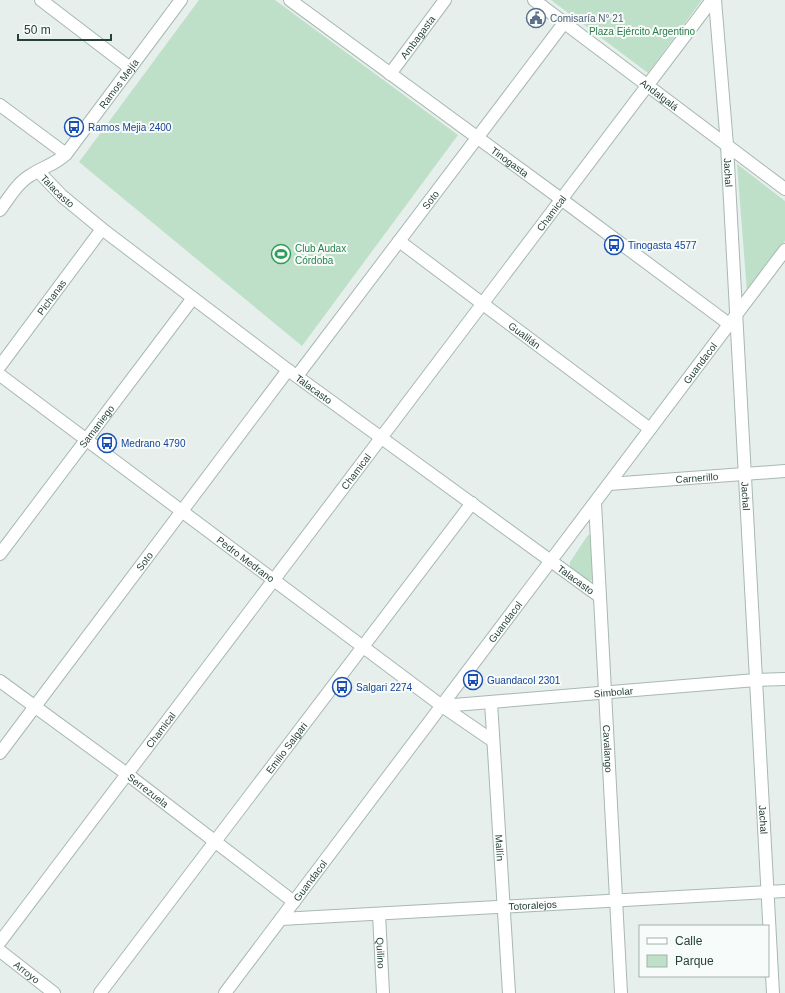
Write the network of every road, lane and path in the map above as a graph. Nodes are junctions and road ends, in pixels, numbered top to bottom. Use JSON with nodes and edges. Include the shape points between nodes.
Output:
{"nodes":[{"id":1,"x":41,"y":0,"type":"edge"},
{"id":2,"x":181,"y":0,"type":"edge"},
{"id":3,"x":290,"y":0,"type":"edge"},
{"id":4,"x":445,"y":0,"type":"edge"},
{"id":5,"x":534,"y":0,"type":"edge"},
{"id":6,"x":712,"y":0,"type":"edge"},
{"id":7,"x":715,"y":0,"type":"edge"},
{"id":8,"x":564,"y":22,"type":"junction"},
{"id":9,"x":130,"y":68,"type":"junction"},
{"id":10,"x":390,"y":74,"type":"junction"},
{"id":11,"x":648,"y":84,"type":"junction"},
{"id":12,"x":0,"y":105,"type":"edge"},
{"id":13,"x":477,"y":138,"type":"junction"},
{"id":14,"x":727,"y":145,"type":"junction"},
{"id":15,"x":66,"y":154,"type":"junction"},
{"id":16,"x":38,"y":171,"type":"junction"},
{"id":17,"x":785,"y":189,"type":"edge"},
{"id":18,"x":561,"y":199,"type":"junction"},
{"id":19,"x":0,"y":210,"type":"edge"},
{"id":20,"x":102,"y":229,"type":"junction"},
{"id":21,"x":399,"y":241,"type":"junction"},
{"id":22,"x":785,"y":250,"type":"edge"},
{"id":23,"x":785,"y":266,"type":"edge"},
{"id":24,"x":772,"y":267,"type":"junction"},
{"id":25,"x":193,"y":298,"type":"junction"},
{"id":26,"x":482,"y":303,"type":"junction"},
{"id":27,"x":736,"y":314,"type":"junction"},
{"id":28,"x":729,"y":324,"type":"junction"},
{"id":29,"x":0,"y":366,"type":"edge"},
{"id":30,"x":292,"y":373,"type":"junction"},
{"id":31,"x":0,"y":375,"type":"edge"},
{"id":32,"x":650,"y":430,"type":"junction"},
{"id":33,"x":381,"y":437,"type":"junction"},
{"id":34,"x":86,"y":440,"type":"junction"},
{"id":35,"x":785,"y":471,"type":"edge"},
{"id":36,"x":745,"y":474,"type":"junction"},
{"id":37,"x":609,"y":484,"type":"junction"},
{"id":38,"x":472,"y":503,"type":"junction"},
{"id":39,"x":594,"y":503,"type":"junction"},
{"id":40,"x":182,"y":511,"type":"junction"},
{"id":41,"x":0,"y":554,"type":"edge"},
{"id":42,"x":551,"y":560,"type":"junction"},
{"id":43,"x":273,"y":580,"type":"junction"},
{"id":44,"x":599,"y":596,"type":"junction"},
{"id":45,"x":362,"y":646,"type":"junction"},
{"id":46,"x":785,"y":679,"type":"edge"},
{"id":47,"x":756,"y":680,"type":"junction"},
{"id":48,"x":0,"y":681,"type":"edge"},
{"id":49,"x":605,"y":692,"type":"junction"},
{"id":50,"x":491,"y":702,"type":"junction"},
{"id":51,"x":35,"y":706,"type":"junction"},
{"id":52,"x":442,"y":706,"type":"junction"},
{"id":53,"x":493,"y":741,"type":"junction"},
{"id":54,"x":0,"y":753,"type":"edge"},
{"id":55,"x":127,"y":774,"type":"junction"},
{"id":56,"x":215,"y":841,"type":"junction"},
{"id":57,"x":785,"y":891,"type":"edge"},
{"id":58,"x":768,"y":892,"type":"junction"},
{"id":59,"x":616,"y":901,"type":"junction"},
{"id":60,"x":294,"y":902,"type":"junction"},
{"id":61,"x":503,"y":907,"type":"junction"},
{"id":62,"x":379,"y":914,"type":"junction"},
{"id":63,"x":281,"y":919,"type":"junction"},
{"id":64,"x":0,"y":942,"type":"edge"},
{"id":65,"x":0,"y":951,"type":"edge"},
{"id":66,"x":54,"y":993,"type":"edge"},
{"id":67,"x":100,"y":993,"type":"edge"},
{"id":68,"x":225,"y":993,"type":"edge"},
{"id":69,"x":383,"y":993,"type":"edge"},
{"id":70,"x":509,"y":993,"type":"edge"},
{"id":71,"x":621,"y":993,"type":"edge"},
{"id":72,"x":773,"y":993,"type":"edge"}],
"edges":[{"from":1,"to":9,"type":"street"},
{"from":2,"to":9,"type":"street","name":"Ramos Mejía"},
{"from":3,"to":10,"type":"street","name":"Tinogasta"},
{"from":4,"to":10,"type":"street","name":"Ambagasta"},
{"from":5,"to":8,"type":"street","name":"Andalgalá"},
{"from":6,"to":11,"type":"street","name":"Chamical"},
{"from":7,"to":14,"type":"street","name":"Jachal"},
{"from":8,"to":11,"type":"street","name":"Andalgalá"},
{"from":8,"to":13,"type":"street","name":"Soto"},
{"from":9,"to":15,"type":"street","name":"Ramos Mejía"},
{"from":10,"to":13,"type":"street","name":"Tinogasta"},
{"from":11,"to":14,"type":"street","name":"Andalgalá"},
{"from":11,"to":18,"type":"street","name":"Chamical"},
{"from":12,"to":15,"type":"street"},
{"from":13,"to":18,"type":"street","name":"Tinogasta"},
{"from":13,"to":21,"type":"street","name":"Soto"},
{"from":14,"to":17,"type":"street","name":"Andalgalá"},
{"from":14,"to":27,"type":"street","name":"Jachal"},
{"from":15,"to":16,"type":"street","name":"Ramos Mejía"},
{"from":16,"to":19,"type":"street","name":"Ramos Mejía","via":[[25,179]]},
{"from":16,"to":20,"type":"street","name":"Talacasto","via":[[58,193]]},
{"from":18,"to":26,"type":"street","name":"Chamical"},
{"from":18,"to":28,"type":"street","name":"Tinogasta"},
{"from":20,"to":25,"type":"street","name":"Talacasto"},
{"from":20,"to":29,"type":"street","name":"Pichanas"},
{"from":21,"to":26,"type":"street","name":"Gualilán"},
{"from":21,"to":30,"type":"street","name":"Soto"},
{"from":22,"to":24,"type":"street","name":"Guandacol"},
{"from":23,"to":24,"type":"street"},
{"from":24,"to":27,"type":"street","name":"Guandacol"},
{"from":25,"to":30,"type":"street","name":"Talacasto"},
{"from":25,"to":34,"type":"street","name":"Samaniego"},
{"from":26,"to":32,"type":"street","name":"Gualilán"},
{"from":26,"to":33,"type":"street","name":"Chamical"},
{"from":27,"to":28,"type":"street","name":"Guandacol"},
{"from":27,"to":36,"type":"street","name":"Jachal"},
{"from":28,"to":32,"type":"street","name":"Guandacol"},
{"from":30,"to":33,"type":"street","name":"Talacasto"},
{"from":30,"to":40,"type":"street","name":"Soto"},
{"from":31,"to":34,"type":"street","name":"Pedro Medrano"},
{"from":32,"to":37,"type":"street","name":"Guandacol"},
{"from":33,"to":38,"type":"street","name":"Talacasto"},
{"from":33,"to":43,"type":"street","name":"Chamical"},
{"from":34,"to":40,"type":"street","name":"Pedro Medrano"},
{"from":34,"to":41,"type":"street","name":"Samaniego"},
{"from":35,"to":36,"type":"street","name":"Carnerillo"},
{"from":36,"to":37,"type":"street","name":"Carnerillo"},
{"from":36,"to":47,"type":"street","name":"Jachal"},
{"from":37,"to":39,"type":"street","name":"Guandacol"},
{"from":38,"to":42,"type":"street","name":"Talacasto"},
{"from":38,"to":45,"type":"street","name":"Emilio Salgari"},
{"from":39,"to":42,"type":"street","name":"Guandacol"},
{"from":39,"to":44,"type":"street","name":"Cavalango"},
{"from":40,"to":43,"type":"street","name":"Pedro Medrano"},
{"from":40,"to":51,"type":"street","name":"Soto"},
{"from":42,"to":44,"type":"street","name":"Talacasto"},
{"from":42,"to":52,"type":"street","name":"Guandacol"},
{"from":43,"to":45,"type":"street","name":"Pedro Medrano"},
{"from":43,"to":55,"type":"street","name":"Chamical"},
{"from":44,"to":49,"type":"street","name":"Cavalango"},
{"from":45,"to":52,"type":"street","name":"Pedro Medrano"},
{"from":45,"to":56,"type":"street","name":"Emilio Salgari"},
{"from":46,"to":47,"type":"street","name":"Simbolar"},
{"from":47,"to":49,"type":"street","name":"Simbolar"},
{"from":47,"to":58,"type":"street","name":"Jachal"},
{"from":48,"to":51,"type":"street","name":"Serrezuela"},
{"from":49,"to":50,"type":"street","name":"Simbolar"},
{"from":49,"to":59,"type":"street","name":"Cavalango"},
{"from":50,"to":52,"type":"street","name":"Simbolar"},
{"from":50,"to":53,"type":"street","name":"Mallín"},
{"from":51,"to":54,"type":"street","name":"Soto"},
{"from":51,"to":55,"type":"street","name":"Serrezuela"},
{"from":52,"to":53,"type":"street","name":"Pedro Medrano"},
{"from":52,"to":60,"type":"street","name":"Guandacol"},
{"from":53,"to":61,"type":"street","name":"Mallín"},
{"from":55,"to":56,"type":"street","name":"Serrezuela"},
{"from":55,"to":64,"type":"street","name":"Chamical"},
{"from":56,"to":60,"type":"street","name":"Serrezuela"},
{"from":56,"to":67,"type":"street","name":"Emilio Salgari"},
{"from":57,"to":58,"type":"street","name":"Totoralejos"},
{"from":58,"to":59,"type":"street","name":"Totoralejos"},
{"from":58,"to":72,"type":"street","name":"Jachal"},
{"from":59,"to":61,"type":"street","name":"Totoralejos"},
{"from":59,"to":71,"type":"street","name":"Cavalango"},
{"from":60,"to":63,"type":"street","name":"Guandacol"},
{"from":61,"to":62,"type":"street","name":"Totoralejos"},
{"from":61,"to":70,"type":"street","name":"Mallín"},
{"from":62,"to":63,"type":"street","name":"Totoralejos"},
{"from":62,"to":69,"type":"street","name":"Quilino"},
{"from":63,"to":68,"type":"street","name":"Guandacol"},
{"from":65,"to":66,"type":"street","name":"Arroyo"}]}
